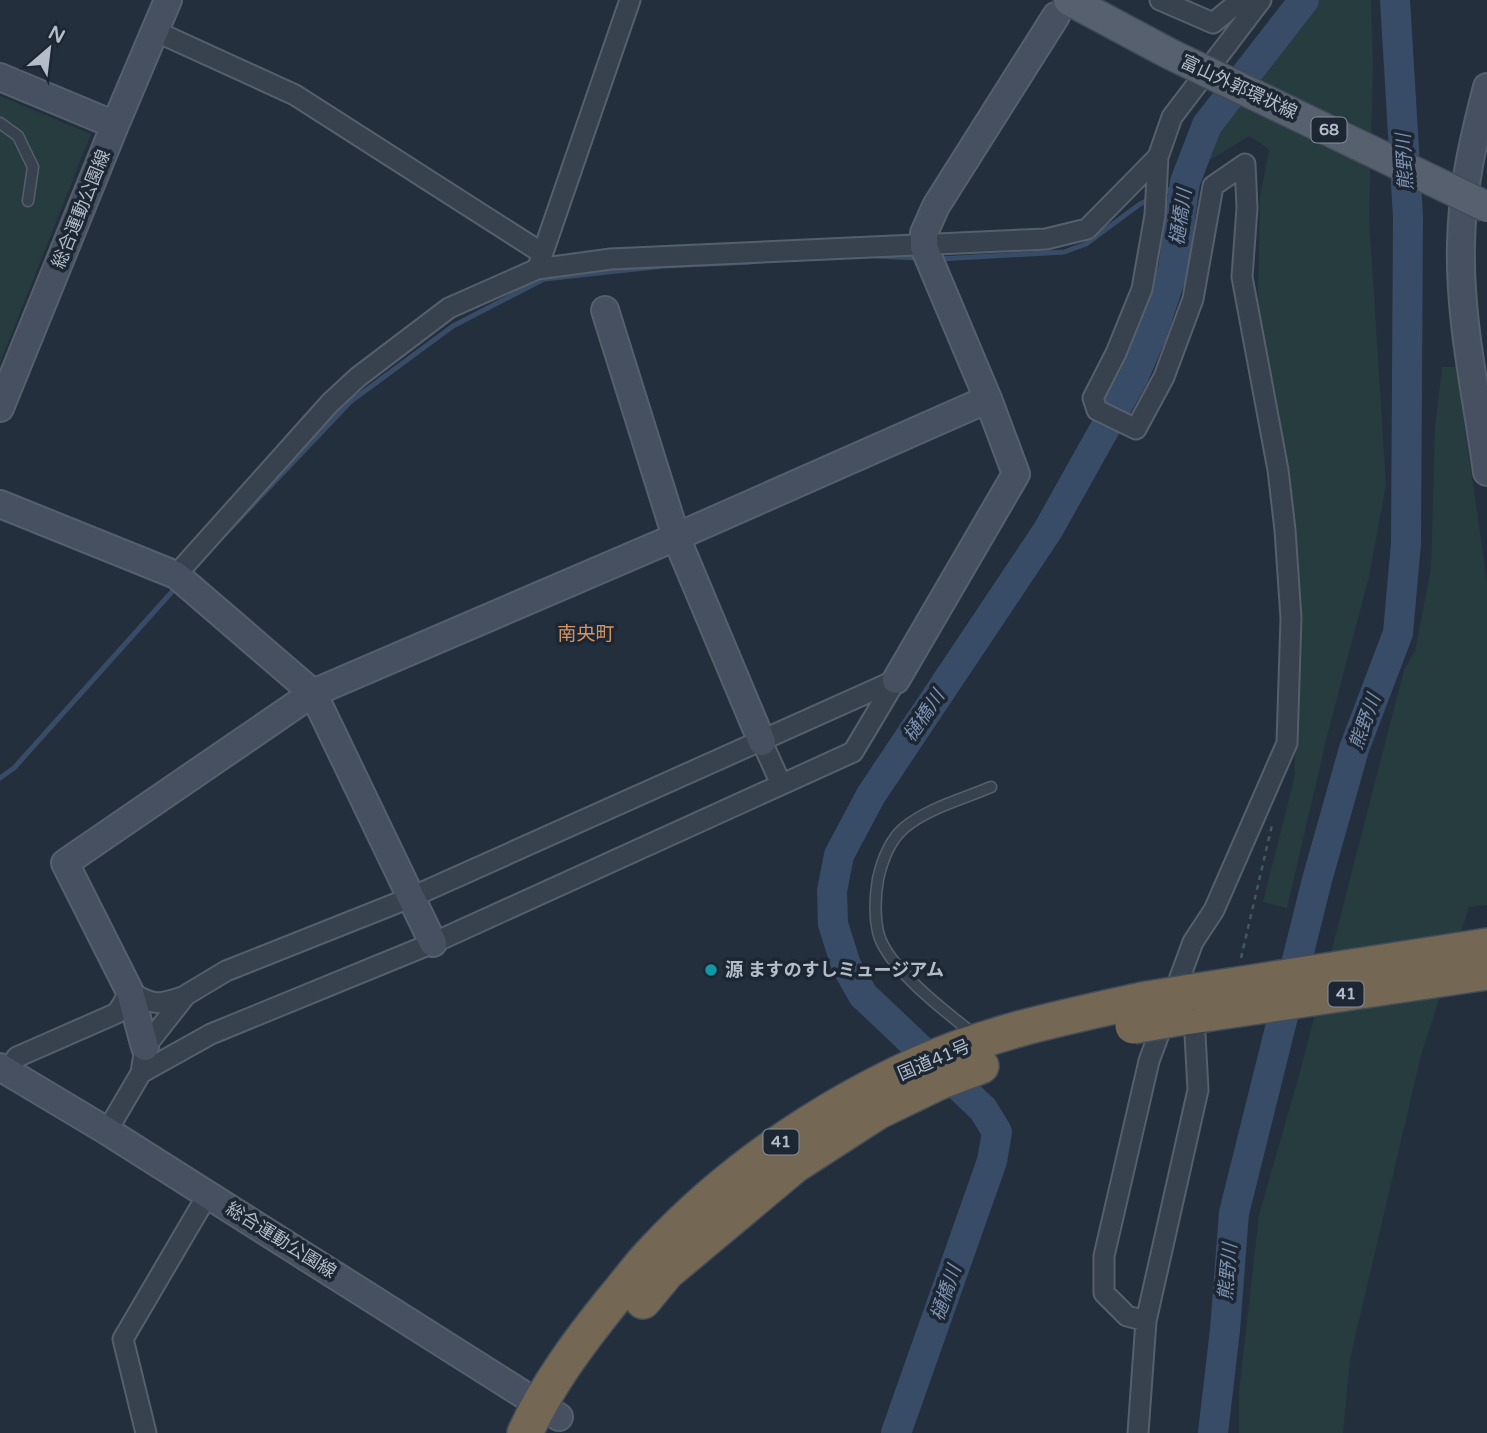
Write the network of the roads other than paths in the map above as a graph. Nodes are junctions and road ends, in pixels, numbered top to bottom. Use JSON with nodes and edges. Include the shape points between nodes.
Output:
{"nodes":[{"id":1,"x":168,"y":0,"type":"edge"},
{"id":2,"x":629,"y":0,"type":"edge"},
{"id":3,"x":1160,"y":0,"type":"edge"},
{"id":4,"x":1241,"y":0,"type":"edge"},
{"id":5,"x":1261,"y":0,"type":"edge"},
{"id":6,"x":1063,"y":8,"type":"edge"},
{"id":7,"x":155,"y":31,"type":"junction"},
{"id":8,"x":0,"y":77,"type":"edge"},
{"id":9,"x":1487,"y":87,"type":"edge"},
{"id":10,"x":0,"y":124,"type":"edge"},
{"id":11,"x":115,"y":125,"type":"junction"},
{"id":12,"x":1158,"y":157,"type":"junction"},
{"id":13,"x":28,"y":201,"type":"dead end"},
{"id":14,"x":1487,"y":207,"type":"edge"},
{"id":15,"x":924,"y":247,"type":"junction"},
{"id":16,"x":540,"y":261,"type":"junction"},
{"id":17,"x":605,"y":310,"type":"dead end"},
{"id":18,"x":988,"y":398,"type":"junction"},
{"id":19,"x":0,"y":408,"type":"edge"},
{"id":20,"x":1487,"y":472,"type":"edge"},
{"id":21,"x":0,"y":504,"type":"edge"},
{"id":22,"x":676,"y":537,"type":"junction"},
{"id":23,"x":176,"y":575,"type":"junction"},
{"id":24,"x":896,"y":680,"type":"junction"},
{"id":25,"x":313,"y":692,"type":"junction"},
{"id":26,"x":762,"y":742,"type":"junction"},
{"id":27,"x":781,"y":784,"type":"junction"},
{"id":28,"x":991,"y":787,"type":"dead end"},
{"id":29,"x":412,"y":897,"type":"junction"},
{"id":30,"x":433,"y":943,"type":"junction"},
{"id":31,"x":1472,"y":961,"type":"edge"},
{"id":32,"x":130,"y":992,"type":"junction"},
{"id":33,"x":186,"y":995,"type":"junction"},
{"id":34,"x":1188,"y":1009,"type":"junction"},
{"id":35,"x":1138,"y":1013,"type":"junction"},
{"id":36,"x":981,"y":1040,"type":"junction"},
{"id":37,"x":143,"y":1060,"type":"junction"},
{"id":38,"x":4,"y":1070,"type":"edge"},
{"id":39,"x":107,"y":1131,"type":"junction"},
{"id":40,"x":208,"y":1194,"type":"junction"},
{"id":41,"x":1146,"y":1321,"type":"junction"},
{"id":42,"x":544,"y":1422,"type":"edge"},
{"id":43,"x":146,"y":1433,"type":"edge"},
{"id":44,"x":1138,"y":1433,"type":"edge"}],
"edges":[{"from":1,"to":7,"type":"street","name":"総合運動公園線"},
{"from":2,"to":16,"type":"street"},
{"from":3,"to":4,"type":"street","via":[[1213,23]]},
{"from":5,"to":12,"type":"street","via":[[1172,117]]},
{"from":6,"to":14,"type":"main road","name":"富山外郭環状線","number":"68","bridge":true,"via":[[1170,54]]},
{"from":6,"to":15,"type":"street","via":[[936,206],[924,233]]},
{"from":7,"to":11,"type":"street","name":"総合運動公園線"},
{"from":7,"to":16,"type":"street","via":[[295,95]]},
{"from":8,"to":11,"type":"street"},
{"from":9,"to":20,"type":"street","via":[[1468,162],[1461,245],[1464,312]]},
{"from":10,"to":13,"type":"lane","via":[[18,136],[33,167]]},
{"from":11,"to":19,"type":"street","name":"総合運動公園線"},
{"from":12,"to":15,"type":"street","via":[[1087,229],[1046,240]]},
{"from":12,"to":41,"type":"street","via":[[1155,215],[1142,289],[1093,398],[1097,410],[1136,429],[1164,377],[1193,299],[1213,186],[1245,164],[1242,277],[1278,470],[1290,618],[1287,743],[1214,910],[1192,942],[1149,1061],[1104,1256],[1104,1293],[1127,1316]]},
{"from":15,"to":16,"type":"street"},
{"from":15,"to":18,"type":"street"},
{"from":16,"to":23,"type":"street","via":[[449,308],[358,377]]},
{"from":17,"to":22,"type":"street"},
{"from":18,"to":22,"type":"street"},
{"from":18,"to":24,"type":"street","via":[[1016,474]]},
{"from":21,"to":23,"type":"street"},
{"from":22,"to":25,"type":"street"},
{"from":22,"to":26,"type":"street"},
{"from":23,"to":25,"type":"street"},
{"from":24,"to":26,"type":"street"},
{"from":24,"to":27,"type":"street","via":[[853,752]]},
{"from":25,"to":29,"type":"street"},
{"from":25,"to":32,"type":"street","via":[[65,863]]},
{"from":26,"to":27,"type":"street"},
{"from":26,"to":29,"type":"street"},
{"from":27,"to":30,"type":"street"},
{"from":28,"to":36,"type":"lane","via":[[937,809],[904,829],[882,859],[875,900],[878,934],[896,965]]},
{"from":29,"to":30,"type":"street"},
{"from":29,"to":33,"type":"street","via":[[226,971]]},
{"from":30,"to":37,"type":"street"},
{"from":31,"to":34,"type":"highway","name":"国道41号","number":"41","via":[[1241,993]]},
{"from":32,"to":33,"type":"street","via":[[160,1005]]},
{"from":32,"to":37,"type":"street"},
{"from":32,"to":38,"type":"street","via":[[117,1013],[17,1057]]},
{"from":33,"to":37,"type":"street"},
{"from":34,"to":35,"type":"highway","name":"国道41号","number":"41","bridge":true},
{"from":34,"to":41,"type":"street","via":[[1198,1090]]},
{"from":35,"to":36,"type":"highway","name":"国道41号","number":"41","via":[[1035,1023]]},
{"from":35,"to":42,"type":"highway","name":"国道41号","number":"41","via":[[939,1082],[877,1112],[794,1165],[667,1272]]},
{"from":36,"to":42,"type":"highway","name":"国道41号","number":"41","via":[[919,1064],[817,1119],[709,1197],[652,1252],[591,1327]]},
{"from":37,"to":39,"type":"street"},
{"from":38,"to":39,"type":"street","name":"総合運動公園線"},
{"from":39,"to":40,"type":"street","name":"総合運動公園線"},
{"from":40,"to":42,"type":"street","name":"総合運動公園線"},
{"from":40,"to":43,"type":"street","via":[[123,1339]]},
{"from":41,"to":44,"type":"street"}]}
